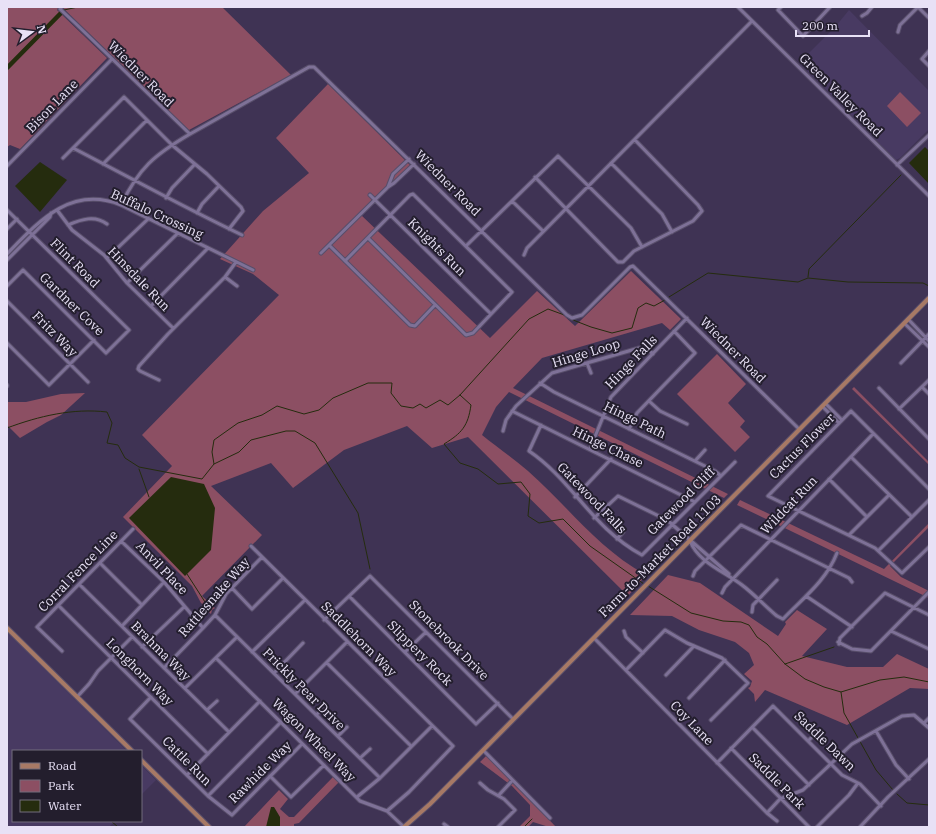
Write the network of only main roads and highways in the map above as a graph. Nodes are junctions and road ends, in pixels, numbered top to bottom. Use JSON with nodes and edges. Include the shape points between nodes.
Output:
{"nodes":[{"id":1,"x":929,"y":298,"type":"edge"},
{"id":2,"x":7,"y":628,"type":"edge"},
{"id":3,"x":131,"y":750,"type":"edge"},
{"id":4,"x":142,"y":761,"type":"edge"},
{"id":5,"x":209,"y":827,"type":"edge"},
{"id":6,"x":404,"y":827,"type":"edge"}],
"edges":[{"from":1,"to":6,"type":"main road","name":"Farm-to-Market Road 1103","via":[[430,804]]},
{"from":2,"to":3,"type":"main road"},
{"from":4,"to":5,"type":"main road"}]}
